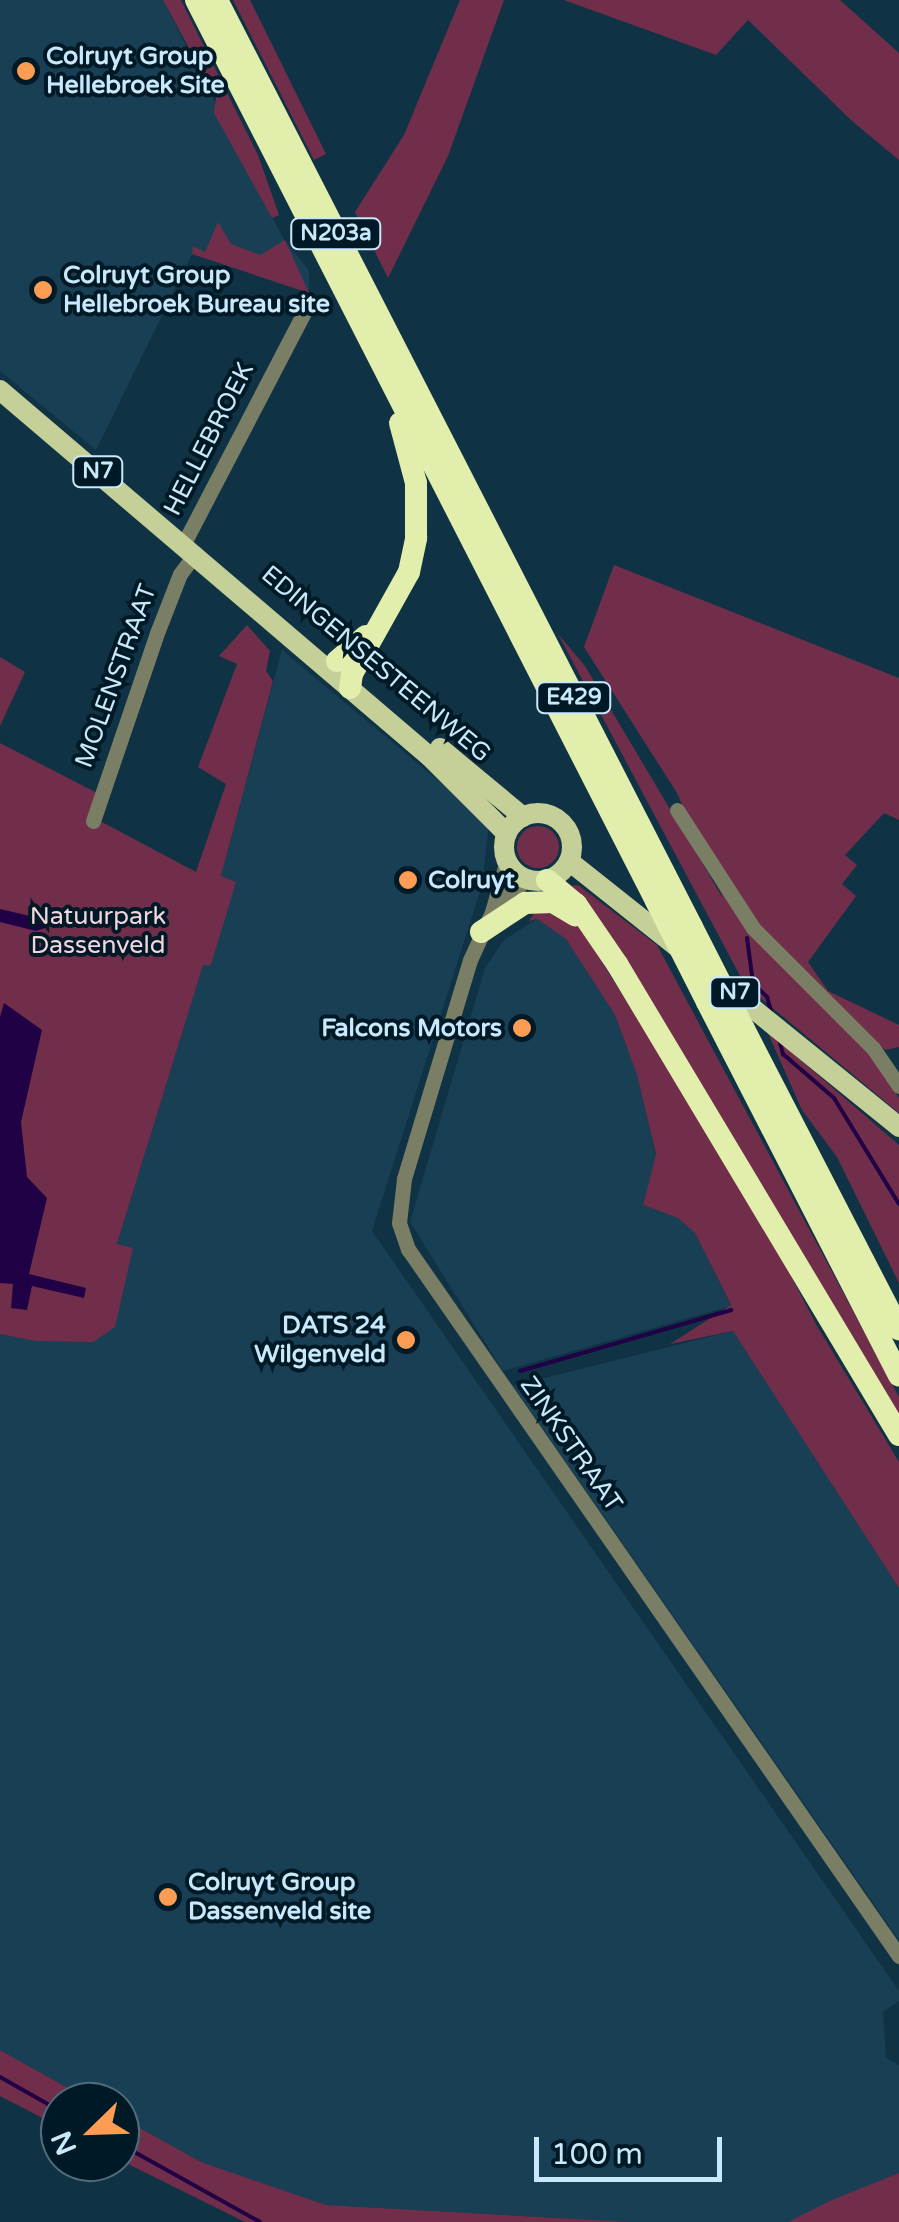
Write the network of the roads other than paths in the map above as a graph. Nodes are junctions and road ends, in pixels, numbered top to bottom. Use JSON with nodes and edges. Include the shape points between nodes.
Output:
{"nodes":[{"id":1,"x":196,"y":0,"type":"edge"},
{"id":2,"x":217,"y":0,"type":"edge"},
{"id":3,"x":308,"y":304,"type":"dead end"},
{"id":4,"x":391,"y":380,"type":"junction"},
{"id":5,"x":0,"y":390,"type":"edge"},
{"id":6,"x":447,"y":472,"type":"junction"},
{"id":7,"x":190,"y":548,"type":"junction"},
{"id":8,"x":346,"y":674,"type":"junction"},
{"id":9,"x":677,"y":810,"type":"dead end"},
{"id":10,"x":523,"y":817,"type":"junction"},
{"id":11,"x":93,"y":821,"type":"dead end"},
{"id":12,"x":507,"y":834,"type":"junction"},
{"id":13,"x":507,"y":860,"type":"junction"},
{"id":14,"x":569,"y":861,"type":"junction"},
{"id":15,"x":536,"y":879,"type":"junction"},
{"id":16,"x":487,"y":922,"type":"junction"},
{"id":17,"x":594,"y":931,"type":"junction"},
{"id":18,"x":899,"y":1086,"type":"edge"},
{"id":19,"x":899,"y":1127,"type":"edge"},
{"id":20,"x":899,"y":1329,"type":"edge"},
{"id":21,"x":899,"y":1375,"type":"edge"},
{"id":22,"x":899,"y":1436,"type":"edge"},
{"id":23,"x":899,"y":1956,"type":"edge"}],
"edges":[{"from":1,"to":4,"type":"highway","number":"N203a"},
{"from":2,"to":6,"type":"highway","number":"N203a"},
{"from":3,"to":7,"type":"street","name":"HELLEBROEK"},
{"from":4,"to":6,"type":"highway","number":"N203a"},
{"from":4,"to":8,"type":"highway","via":[[416,483],[409,572],[395,603],[349,654]]},
{"from":5,"to":7,"type":"main road","name":"EDINGENSESTEENWEG","number":"N7"},
{"from":6,"to":20,"type":"highway","number":"E429","bridge":true},
{"from":6,"to":21,"type":"highway","number":"E429","bridge":true,"via":[[656,901]]},
{"from":7,"to":8,"type":"main road","name":"EDINGENSESTEENWEG","number":"N7"},
{"from":7,"to":8,"type":"main road","name":"EDINGENSESTEENWEG","number":"N7"},
{"from":7,"to":11,"type":"street","name":"MOLENSTRAAT"},
{"from":8,"to":10,"type":"main road","name":"EDINGENSESTEENWEG","number":"N7"},
{"from":8,"to":12,"type":"main road","name":"EDINGENSESTEENWEG","number":"N7"},
{"from":9,"to":18,"type":"street","via":[[753,928],[874,1048]]},
{"from":10,"to":12,"type":"main road"},
{"from":10,"to":14,"type":"main road","number":"N7","via":[[543,814],[562,822],[572,841]]},
{"from":12,"to":13,"type":"main road"},
{"from":13,"to":15,"type":"main road"},
{"from":13,"to":16,"type":"street","name":"ZINKSTRAAT"},
{"from":14,"to":15,"type":"main road"},
{"from":14,"to":19,"type":"main road","number":"N7"},
{"from":15,"to":16,"type":"street","name":"ZINKSTRAAT"},
{"from":15,"to":17,"type":"highway","via":[[576,904]]},
{"from":16,"to":17,"type":"highway","via":[[538,902],[566,908]]},
{"from":16,"to":23,"type":"street","name":"ZINKSTRAAT","via":[[404,1179],[399,1224],[408,1250]]},
{"from":17,"to":22,"type":"highway"}]}
